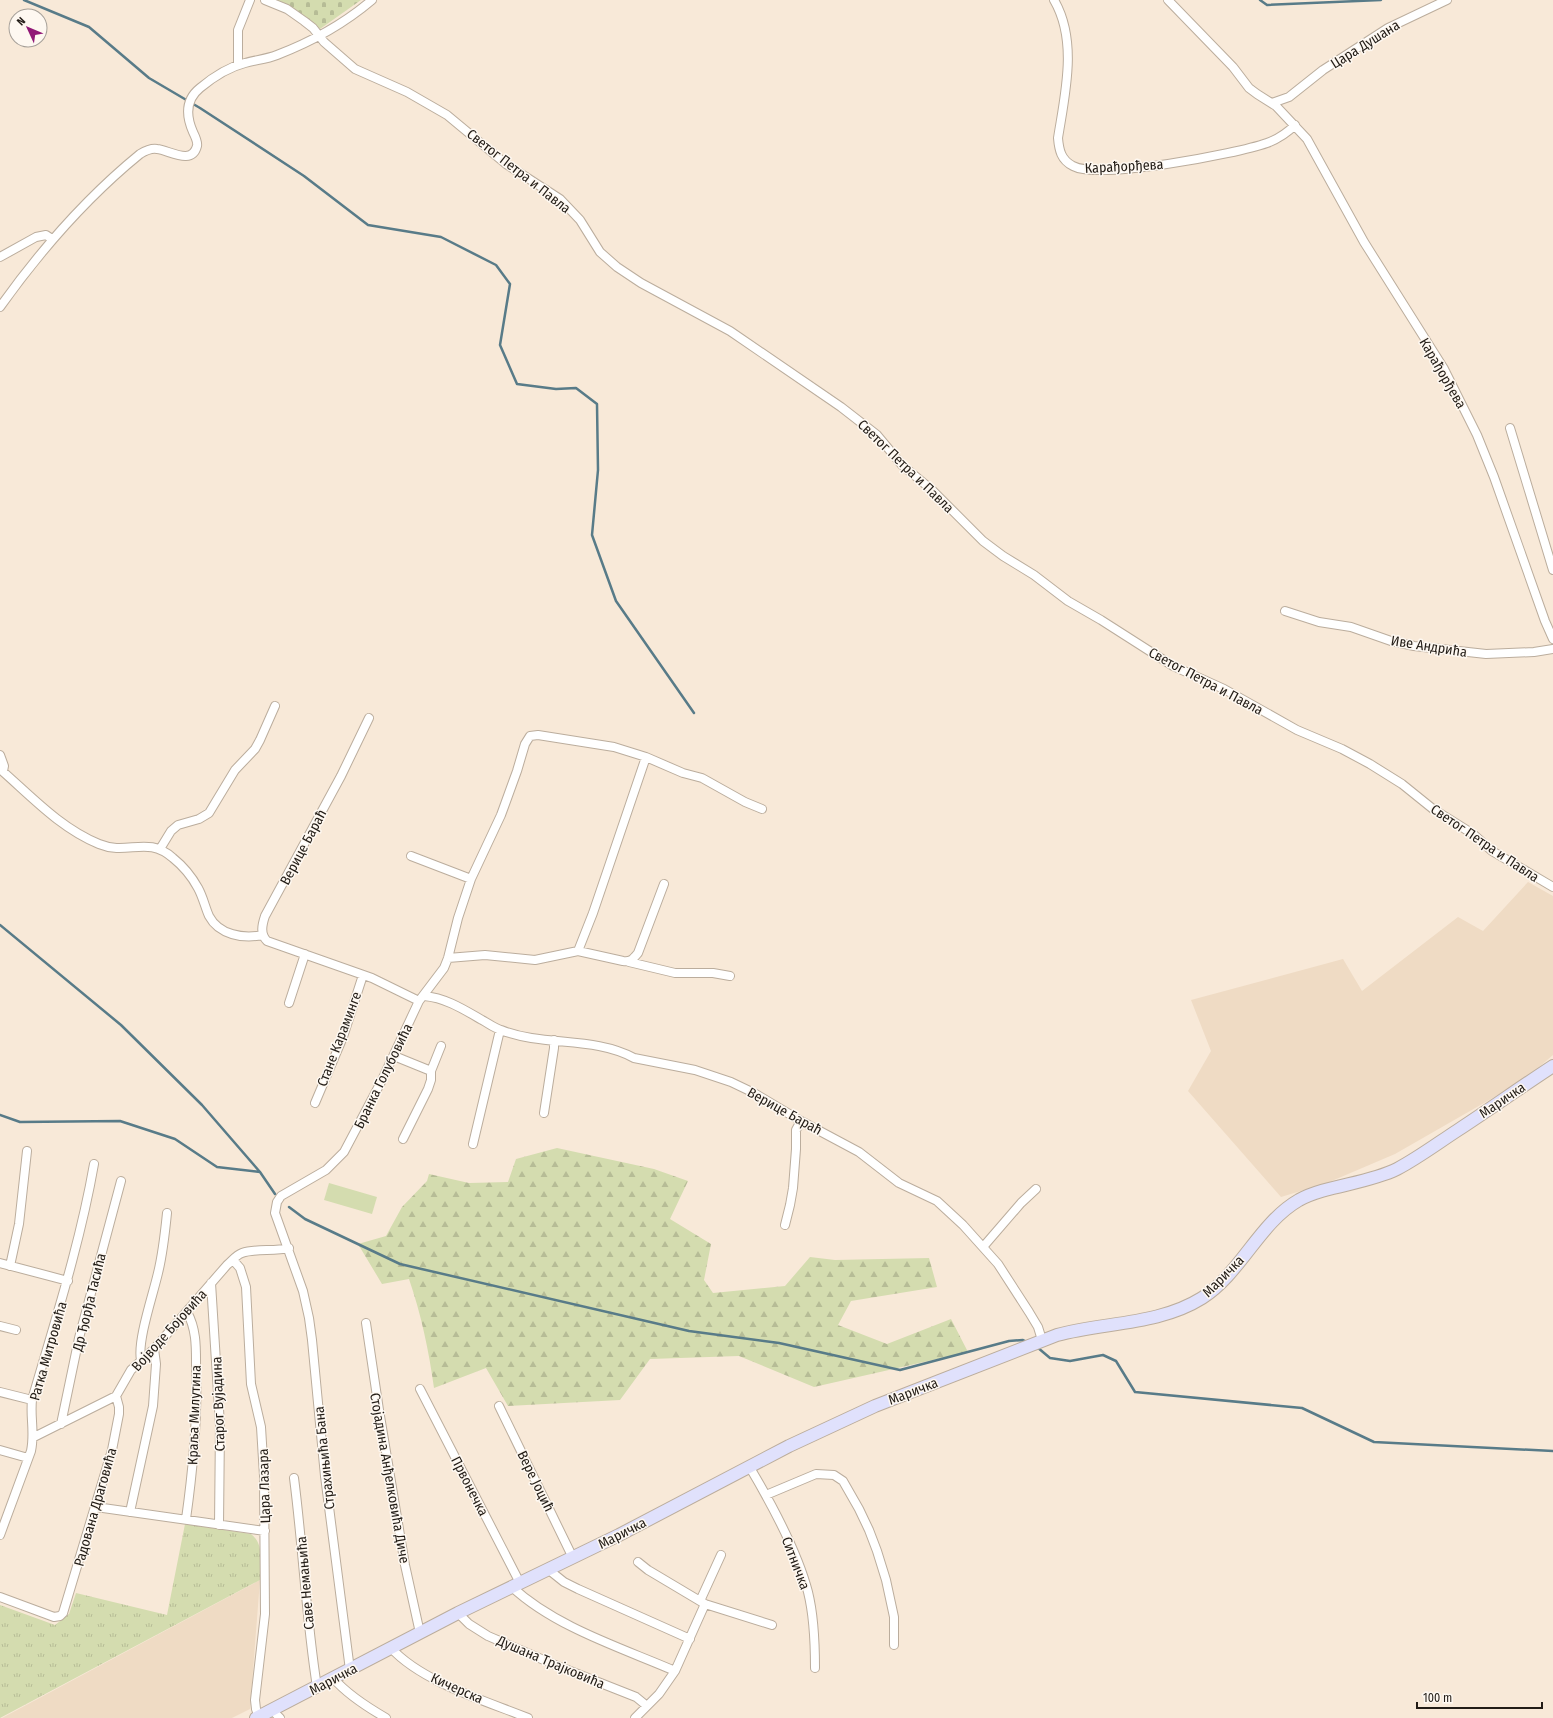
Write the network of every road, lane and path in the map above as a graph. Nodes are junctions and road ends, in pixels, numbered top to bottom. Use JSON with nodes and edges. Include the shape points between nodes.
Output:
{"nodes":[{"id":1,"x":250,"y":0,"type":"edge"},
{"id":2,"x":265,"y":0,"type":"edge"},
{"id":3,"x":372,"y":0,"type":"edge"},
{"id":4,"x":1054,"y":0,"type":"edge"},
{"id":5,"x":1168,"y":0,"type":"edge"},
{"id":6,"x":1447,"y":0,"type":"edge"},
{"id":7,"x":318,"y":35,"type":"junction"},
{"id":8,"x":238,"y":64,"type":"junction"},
{"id":9,"x":1289,"y":97,"type":"junction"},
{"id":10,"x":1272,"y":103,"type":"junction"},
{"id":11,"x":1283,"y":112,"type":"junction"},
{"id":12,"x":1295,"y":125,"type":"junction"},
{"id":13,"x":52,"y":239,"type":"junction"},
{"id":14,"x":0,"y":257,"type":"edge"},
{"id":15,"x":0,"y":307,"type":"edge"},
{"id":16,"x":1510,"y":428,"type":"dead end"},
{"id":17,"x":1553,"y":570,"type":"edge"},
{"id":18,"x":1285,"y":611,"type":"dead end"},
{"id":19,"x":1553,"y":639,"type":"edge"},
{"id":20,"x":1553,"y":649,"type":"edge"},
{"id":21,"x":275,"y":706,"type":"dead end"},
{"id":22,"x":369,"y":718,"type":"dead end"},
{"id":23,"x":0,"y":755,"type":"edge"},
{"id":24,"x":646,"y":757,"type":"junction"},
{"id":25,"x":1,"y":770,"type":"edge"},
{"id":26,"x":762,"y":809,"type":"dead end"},
{"id":27,"x":160,"y":848,"type":"junction"},
{"id":28,"x":411,"y":856,"type":"dead end"},
{"id":29,"x":471,"y":879,"type":"junction"},
{"id":30,"x":664,"y":884,"type":"dead end"},
{"id":31,"x":1553,"y":886,"type":"edge"},
{"id":32,"x":263,"y":935,"type":"junction"},
{"id":33,"x":578,"y":950,"type":"junction"},
{"id":34,"x":305,"y":954,"type":"junction"},
{"id":35,"x":448,"y":958,"type":"junction"},
{"id":36,"x":629,"y":962,"type":"junction"},
{"id":37,"x":363,"y":975,"type":"junction"},
{"id":38,"x":730,"y":976,"type":"dead end"},
{"id":39,"x":422,"y":999,"type":"junction"},
{"id":40,"x":290,"y":1003,"type":"dead end"},
{"id":41,"x":500,"y":1030,"type":"junction"},
{"id":42,"x":554,"y":1040,"type":"junction"},
{"id":43,"x":441,"y":1046,"type":"dead end"},
{"id":44,"x":394,"y":1056,"type":"junction"},
{"id":45,"x":1553,"y":1066,"type":"edge"},
{"id":46,"x":431,"y":1071,"type":"junction"},
{"id":47,"x":315,"y":1103,"type":"dead end"},
{"id":48,"x":544,"y":1113,"type":"dead end"},
{"id":49,"x":801,"y":1121,"type":"junction"},
{"id":50,"x":403,"y":1139,"type":"dead end"},
{"id":51,"x":474,"y":1144,"type":"dead end"},
{"id":52,"x":27,"y":1151,"type":"dead end"},
{"id":53,"x":94,"y":1164,"type":"dead end"},
{"id":54,"x":121,"y":1181,"type":"dead end"},
{"id":55,"x":1036,"y":1189,"type":"dead end"},
{"id":56,"x":167,"y":1213,"type":"dead end"},
{"id":57,"x":785,"y":1226,"type":"dead end"},
{"id":58,"x":984,"y":1247,"type":"junction"},
{"id":59,"x":289,"y":1248,"type":"junction"},
{"id":60,"x":233,"y":1260,"type":"junction"},
{"id":61,"x":0,"y":1263,"type":"edge"},
{"id":62,"x":10,"y":1266,"type":"junction"},
{"id":63,"x":68,"y":1281,"type":"junction"},
{"id":64,"x":211,"y":1283,"type":"junction"},
{"id":65,"x":187,"y":1312,"type":"junction"},
{"id":66,"x":366,"y":1323,"type":"dead end"},
{"id":67,"x":0,"y":1326,"type":"edge"},
{"id":68,"x":16,"y":1330,"type":"dead end"},
{"id":69,"x":1040,"y":1341,"type":"junction"},
{"id":70,"x":154,"y":1348,"type":"junction"},
{"id":71,"x":141,"y":1360,"type":"junction"},
{"id":72,"x":420,"y":1389,"type":"dead end"},
{"id":73,"x":0,"y":1392,"type":"edge"},
{"id":74,"x":116,"y":1396,"type":"junction"},
{"id":75,"x":32,"y":1400,"type":"junction"},
{"id":76,"x":499,"y":1406,"type":"dead end"},
{"id":77,"x":61,"y":1424,"type":"junction"},
{"id":78,"x":34,"y":1437,"type":"junction"},
{"id":79,"x":0,"y":1450,"type":"edge"},
{"id":80,"x":28,"y":1458,"type":"junction"},
{"id":81,"x":749,"y":1466,"type":"junction"},
{"id":82,"x":294,"y":1478,"type":"dead end"},
{"id":83,"x":766,"y":1495,"type":"junction"},
{"id":84,"x":96,"y":1508,"type":"junction"},
{"id":85,"x":130,"y":1512,"type":"junction"},
{"id":86,"x":186,"y":1519,"type":"junction"},
{"id":87,"x":219,"y":1525,"type":"junction"},
{"id":88,"x":265,"y":1531,"type":"junction"},
{"id":89,"x":0,"y":1535,"type":"edge"},
{"id":90,"x":721,"y":1554,"type":"dead end"},
{"id":91,"x":573,"y":1558,"type":"junction"},
{"id":92,"x":638,"y":1562,"type":"dead end"},
{"id":93,"x":549,"y":1570,"type":"junction"},
{"id":94,"x":516,"y":1585,"type":"junction"},
{"id":95,"x":0,"y":1597,"type":"edge"},
{"id":96,"x":702,"y":1602,"type":"junction"},
{"id":97,"x":458,"y":1613,"type":"junction"},
{"id":98,"x":772,"y":1625,"type":"dead end"},
{"id":99,"x":420,"y":1633,"type":"junction"},
{"id":100,"x":690,"y":1639,"type":"junction"},
{"id":101,"x":894,"y":1645,"type":"dead end"},
{"id":102,"x":391,"y":1648,"type":"junction"},
{"id":103,"x":815,"y":1668,"type":"dead end"},
{"id":104,"x":350,"y":1670,"type":"junction"},
{"id":105,"x":676,"y":1671,"type":"junction"},
{"id":106,"x":334,"y":1679,"type":"junction"},
{"id":107,"x":317,"y":1687,"type":"junction"},
{"id":108,"x":647,"y":1706,"type":"junction"},
{"id":109,"x":276,"y":1714,"type":"edge"},
{"id":110,"x":257,"y":1717,"type":"edge"},
{"id":111,"x":386,"y":1718,"type":"edge"},
{"id":112,"x":528,"y":1718,"type":"edge"},
{"id":113,"x":635,"y":1718,"type":"edge"}],
"edges":[{"from":1,"to":8,"type":"street","via":[[238,30]]},
{"from":2,"to":7,"type":"street","name":"Светог Петра и Павла","via":[[296,15]]},
{"from":3,"to":7,"type":"street","via":[[350,17]]},
{"from":4,"to":12,"type":"street","name":"Карађорђева","via":[[1064,23],[1067,52],[1059,148],[1064,159],[1074,166],[1088,169],[1118,169],[1214,157],[1268,142],[1287,133]]},
{"from":5,"to":10,"type":"street","name":"Карађорђева","via":[[1233,67],[1249,88]]},
{"from":6,"to":9,"type":"street","name":"Цара Душана","via":[[1383,31],[1323,70]]},
{"from":7,"to":8,"type":"street","via":[[276,56]]},
{"from":7,"to":31,"type":"street","name":"Светог Петра и Павла","via":[[355,68],[407,92],[447,115],[506,164],[560,199],[580,220],[600,252],[624,271],[730,332],[841,407],[877,435],[902,465],[932,490],[983,541],[1060,596],[1172,666],[1224,689],[1297,730],[1370,764],[1473,834],[1492,851]]},
{"from":8,"to":13,"type":"street","via":[[206,83],[190,100],[188,118],[197,143],[195,151],[183,157],[152,148],[140,154]]},
{"from":9,"to":10,"type":"street","name":"Цара Душана"},
{"from":9,"to":11,"type":"street","name":"Цара Душана"},
{"from":10,"to":11,"type":"street","name":"Карађорђева"},
{"from":11,"to":12,"type":"street","name":"Карађорђева"},
{"from":12,"to":19,"type":"street","name":"Карађорђева","via":[[1307,139],[1364,242],[1447,376],[1486,458]]},
{"from":13,"to":14,"type":"street","via":[[46,235],[36,237]]},
{"from":13,"to":15,"type":"street"},
{"from":16,"to":17,"type":"street"},
{"from":18,"to":20,"type":"street","name":"Иве Андрића","via":[[1414,646],[1486,654]]},
{"from":21,"to":27,"type":"street","via":[[260,740],[235,770],[209,813],[178,825]]},
{"from":22,"to":32,"type":"street","name":"Верице Бараћ","via":[[341,776],[265,916]]},
{"from":23,"to":25,"type":"street","via":[[4,766]]},
{"from":24,"to":26,"type":"street","via":[[702,778]]},
{"from":24,"to":29,"type":"street","name":"Бранка Голубовића","via":[[614,747],[538,735],[528,738],[501,815]]},
{"from":24,"to":33,"type":"street"},
{"from":25,"to":27,"type":"street","via":[[68,828],[91,840],[114,848],[127,849],[145,845]]},
{"from":27,"to":32,"type":"street","via":[[191,876],[202,894],[210,918],[219,927],[240,936]]},
{"from":28,"to":29,"type":"street"},
{"from":29,"to":35,"type":"street","name":"Бранка Голубовића"},
{"from":30,"to":36,"type":"street","via":[[638,953]]},
{"from":32,"to":34,"type":"street","name":"Верице Бараћ","via":[[267,941]]},
{"from":33,"to":35,"type":"street","via":[[535,960],[485,955]]},
{"from":33,"to":36,"type":"street"},
{"from":34,"to":37,"type":"street","name":"Верице Бараћ"},
{"from":34,"to":40,"type":"street"},
{"from":35,"to":39,"type":"street","name":"Бранка Голубовића"},
{"from":36,"to":38,"type":"street","via":[[675,973],[713,973]]},
{"from":37,"to":39,"type":"street","name":"Верице Бараћ"},
{"from":37,"to":47,"type":"street","name":"Стане Караминге","via":[[343,1037]]},
{"from":39,"to":41,"type":"street","name":"Верице Бараћ","via":[[443,999]]},
{"from":39,"to":44,"type":"street","name":"Бранка Голубовића"},
{"from":41,"to":42,"type":"street","name":"Верице Бараћ","via":[[530,1038]]},
{"from":41,"to":51,"type":"street"},
{"from":42,"to":48,"type":"street"},
{"from":42,"to":49,"type":"street","name":"Верице Бараћ","via":[[595,1045],[634,1058],[707,1074],[754,1093]]},
{"from":43,"to":46,"type":"street"},
{"from":44,"to":46,"type":"street"},
{"from":44,"to":59,"type":"street","name":"Бранка Голубовића","via":[[344,1152],[326,1170],[287,1191],[277,1202],[275,1213]]},
{"from":45,"to":69,"type":"street","name":"Маричка","via":[[1396,1169],[1308,1196],[1290,1206],[1271,1224],[1225,1278],[1196,1302],[1156,1317],[1082,1328]]},
{"from":46,"to":50,"type":"street","via":[[428,1089]]},
{"from":49,"to":57,"type":"street","via":[[796,1130],[792,1188]]},
{"from":49,"to":58,"type":"street","name":"Верице Бараћ","via":[[859,1152],[899,1183],[937,1201]]},
{"from":52,"to":62,"type":"street","via":[[19,1224]]},
{"from":53,"to":63,"type":"street","name":"Ратка Митровића"},
{"from":54,"to":77,"type":"street","name":"Др Ђорђа Тасића","via":[[79,1338]]},
{"from":55,"to":58,"type":"street"},
{"from":56,"to":71,"type":"street","via":[[160,1266],[140,1344]]},
{"from":58,"to":69,"type":"street","name":"Верице Бараћ","via":[[1008,1278],[1038,1327]]},
{"from":59,"to":60,"type":"street","name":"Војводе Бојовића","via":[[243,1253]]},
{"from":59,"to":104,"type":"street","name":"Страхињића Бана","via":[[303,1291],[312,1340],[325,1476]]},
{"from":60,"to":64,"type":"street","name":"Војводе Бојовића"},
{"from":60,"to":88,"type":"street","name":"Цара Лазара","via":[[240,1268],[246,1287],[251,1384],[261,1426]]},
{"from":61,"to":62,"type":"street"},
{"from":62,"to":63,"type":"street"},
{"from":63,"to":75,"type":"street","name":"Ратка Митровића"},
{"from":64,"to":65,"type":"street","name":"Војводе Бојовића"},
{"from":64,"to":87,"type":"street","name":"Старог Вујадина","via":[[220,1425]]},
{"from":65,"to":70,"type":"street","name":"Војводе Бојовића"},
{"from":65,"to":86,"type":"street","name":"Краља Милутина","via":[[196,1335],[197,1397],[194,1460]]},
{"from":66,"to":99,"type":"street","name":"Стојадина Анђелковића Диче","via":[[402,1550]]},
{"from":67,"to":68,"type":"street"},
{"from":69,"to":81,"type":"street","name":"Маричка","via":[[875,1406]]},
{"from":70,"to":71,"type":"street","name":"Војводе Бојовића"},
{"from":70,"to":85,"type":"street","via":[[156,1364],[152,1412]]},
{"from":71,"to":74,"type":"street","name":"Војводе Бојовића"},
{"from":72,"to":94,"type":"street","name":"Првонечка"},
{"from":73,"to":75,"type":"street"},
{"from":74,"to":77,"type":"street"},
{"from":74,"to":84,"type":"street","name":"Радована Драговића","via":[[119,1414]]},
{"from":75,"to":78,"type":"street","name":"Ратка Митровића"},
{"from":76,"to":91,"type":"street","name":"Вере Јоцић"},
{"from":77,"to":78,"type":"street"},
{"from":78,"to":80,"type":"street","name":"Ратка Митровића"},
{"from":79,"to":80,"type":"street"},
{"from":80,"to":89,"type":"street","name":"Ратка Митровића"},
{"from":81,"to":83,"type":"street","name":"Ситничка"},
{"from":81,"to":91,"type":"street","name":"Маричка"},
{"from":82,"to":107,"type":"street","name":"Саве Немањића","via":[[310,1643]]},
{"from":83,"to":101,"type":"street","via":[[816,1474],[834,1475],[843,1482],[862,1514],[877,1551],[894,1617]]},
{"from":83,"to":103,"type":"street","name":"Ситничка","via":[[794,1554],[808,1592],[815,1638]]},
{"from":84,"to":85,"type":"street"},
{"from":84,"to":95,"type":"street","name":"Радована Драговића","via":[[60,1616],[54,1617]]},
{"from":85,"to":86,"type":"street"},
{"from":86,"to":87,"type":"street"},
{"from":87,"to":88,"type":"street"},
{"from":88,"to":110,"type":"street","name":"Цара Лазара","via":[[265,1614],[255,1700]]},
{"from":90,"to":96,"type":"street"},
{"from":91,"to":93,"type":"street","name":"Маричка"},
{"from":92,"to":96,"type":"street"},
{"from":93,"to":94,"type":"street","name":"Маричка"},
{"from":93,"to":100,"type":"street","via":[[578,1589]]},
{"from":94,"to":97,"type":"street","name":"Маричка"},
{"from":94,"to":105,"type":"street","via":[[536,1606],[563,1623]]},
{"from":96,"to":98,"type":"street"},
{"from":96,"to":100,"type":"street"},
{"from":97,"to":99,"type":"street","name":"Маричка"},
{"from":97,"to":108,"type":"street","name":"Душана Трајковића","via":[[468,1624],[488,1636],[636,1697]]},
{"from":99,"to":102,"type":"street","name":"Маричка"},
{"from":100,"to":105,"type":"street"},
{"from":102,"to":104,"type":"street","name":"Маричка"},
{"from":102,"to":112,"type":"street","name":"Кичерска","via":[[400,1658],[442,1683]]},
{"from":104,"to":106,"type":"street","name":"Маричка"},
{"from":105,"to":108,"type":"street"},
{"from":106,"to":107,"type":"street","name":"Маричка"},
{"from":106,"to":111,"type":"street","via":[[357,1700]]},
{"from":107,"to":109,"type":"street","name":"Маричка"},
{"from":108,"to":113,"type":"street"},
{"from":109,"to":110,"type":"street","name":"Маричка"}]}
